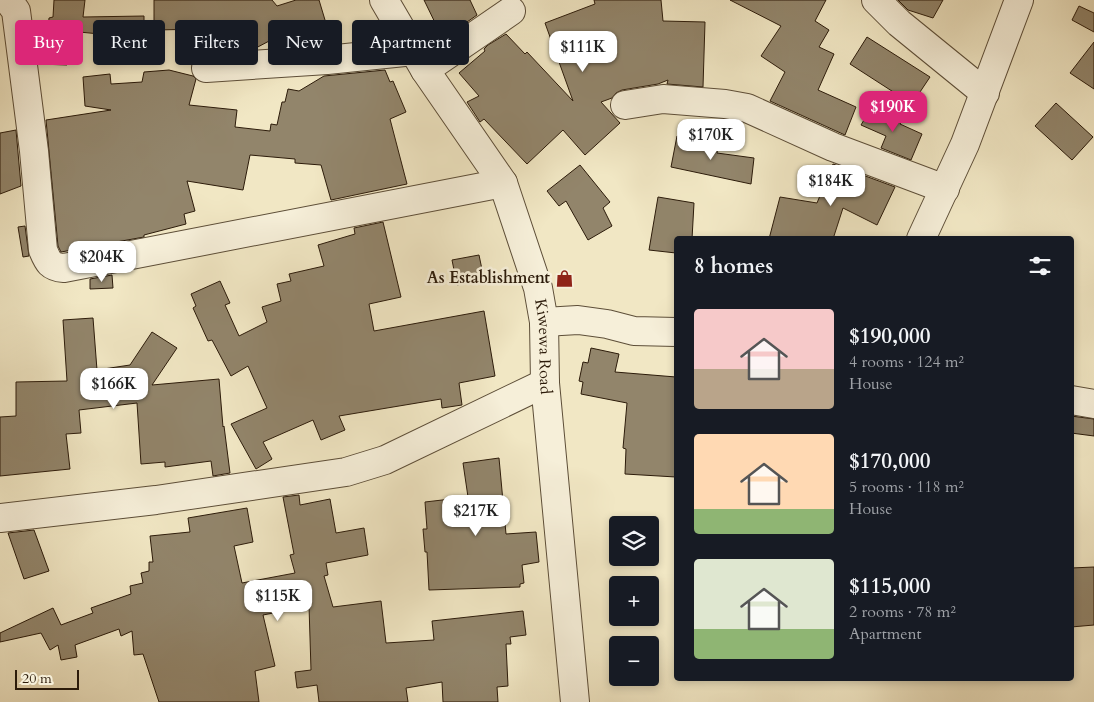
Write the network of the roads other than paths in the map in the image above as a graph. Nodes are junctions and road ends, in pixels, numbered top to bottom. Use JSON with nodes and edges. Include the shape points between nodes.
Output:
{"nodes":[{"id":1,"x":8,"y":0,"type":"edge"},
{"id":2,"x":384,"y":0,"type":"edge"},
{"id":3,"x":876,"y":0,"type":"edge"},
{"id":4,"x":1019,"y":0,"type":"edge"},
{"id":5,"x":511,"y":11,"type":"dead end"},
{"id":6,"x":396,"y":20,"type":"edge"},
{"id":7,"x":469,"y":34,"type":"edge"},
{"id":8,"x":352,"y":60,"type":"edge"},
{"id":9,"x":423,"y":65,"type":"edge"},
{"id":10,"x":206,"y":68,"type":"dead end"},
{"id":11,"x":985,"y":93,"type":"junction"},
{"id":12,"x":625,"y":105,"type":"dead end"},
{"id":13,"x":503,"y":183,"type":"junction"},
{"id":14,"x":945,"y":189,"type":"junction"},
{"id":15,"x":922,"y":236,"type":"edge"},
{"id":16,"x":544,"y":322,"type":"junction"},
{"id":17,"x":674,"y":332,"type":"edge"},
{"id":18,"x":545,"y":383,"type":"junction"},
{"id":19,"x":1074,"y":401,"type":"edge"},
{"id":20,"x":1094,"y":404,"type":"edge"},
{"id":21,"x":0,"y":518,"type":"edge"},
{"id":22,"x":575,"y":702,"type":"edge"}],
"edges":[{"from":1,"to":13,"type":"street","via":[[16,11],[43,250],[47,261],[55,267],[64,268]]},
{"from":2,"to":6,"type":"street","name":"Kiwewa Road"},
{"from":3,"to":11,"type":"street","via":[[899,23]]},
{"from":4,"to":11,"type":"street"},
{"from":5,"to":7,"type":"street"},
{"from":8,"to":10,"type":"street"},
{"from":9,"to":13,"type":"street","name":"Kiwewa Road"},
{"from":11,"to":14,"type":"street"},
{"from":12,"to":14,"type":"street","via":[[663,99],[747,108],[833,148]]},
{"from":13,"to":16,"type":"street","name":"Kiwewa Road","via":[[538,288]]},
{"from":14,"to":15,"type":"street"},
{"from":16,"to":17,"type":"street","via":[[578,320],[634,331]]},
{"from":16,"to":18,"type":"street","name":"Kiwewa Road"},
{"from":18,"to":21,"type":"street","via":[[385,460],[346,472],[156,500]]},
{"from":18,"to":22,"type":"street","name":"Kiwewa Road"},
{"from":19,"to":20,"type":"street"}]}
